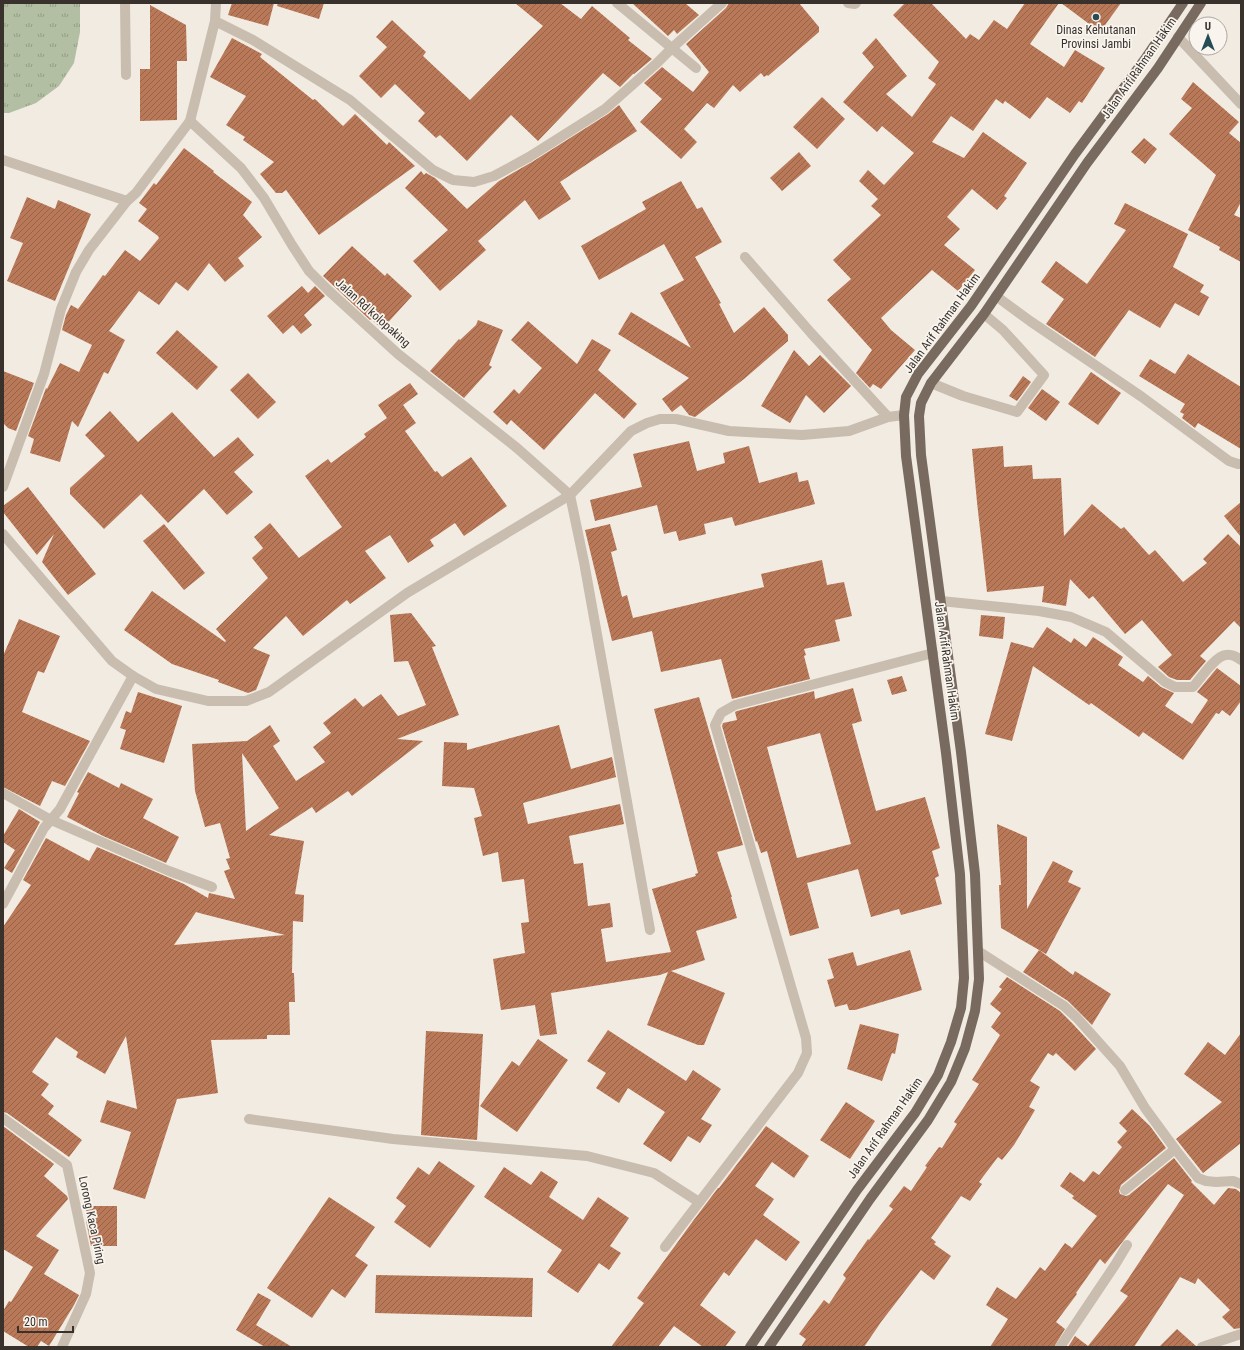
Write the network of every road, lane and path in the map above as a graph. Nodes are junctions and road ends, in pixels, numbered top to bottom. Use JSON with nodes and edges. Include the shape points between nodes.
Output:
{"nodes":[{"id":1,"x":126,"y":3,"type":"edge"},
{"id":2,"x":216,"y":3,"type":"edge"},
{"id":3,"x":617,"y":3,"type":"edge"},
{"id":4,"x":722,"y":3,"type":"edge"},
{"id":5,"x":848,"y":3,"type":"edge"},
{"id":6,"x":856,"y":3,"type":"edge"},
{"id":7,"x":1183,"y":3,"type":"edge"},
{"id":8,"x":1201,"y":3,"type":"edge"},
{"id":9,"x":215,"y":21,"type":"junction"},
{"id":10,"x":1178,"y":37,"type":"junction"},
{"id":11,"x":672,"y":48,"type":"junction"},
{"id":12,"x":696,"y":68,"type":"dead end"},
{"id":13,"x":126,"y":75,"type":"dead end"},
{"id":14,"x":1241,"y":104,"type":"edge"},
{"id":15,"x":190,"y":121,"type":"junction"},
{"id":16,"x":3,"y":160,"type":"edge"},
{"id":17,"x":127,"y":201,"type":"junction"},
{"id":18,"x":745,"y":257,"type":"dead end"},
{"id":19,"x":996,"y":296,"type":"junction"},
{"id":20,"x":971,"y":306,"type":"junction"},
{"id":21,"x":984,"y":314,"type":"junction"},
{"id":22,"x":918,"y":374,"type":"junction"},
{"id":23,"x":931,"y":383,"type":"junction"},
{"id":24,"x":904,"y":415,"type":"junction"},
{"id":25,"x":888,"y":417,"type":"junction"},
{"id":26,"x":1241,"y":464,"type":"edge"},
{"id":27,"x":3,"y":487,"type":"edge"},
{"id":28,"x":570,"y":494,"type":"junction"},
{"id":29,"x":3,"y":534,"type":"edge"},
{"id":30,"x":941,"y":600,"type":"junction"},
{"id":31,"x":947,"y":651,"type":"junction"},
{"id":32,"x":933,"y":653,"type":"junction"},
{"id":33,"x":1241,"y":660,"type":"edge"},
{"id":34,"x":133,"y":676,"type":"junction"},
{"id":35,"x":3,"y":793,"type":"edge"},
{"id":36,"x":51,"y":820,"type":"junction"},
{"id":37,"x":212,"y":887,"type":"dead end"},
{"id":38,"x":3,"y":904,"type":"edge"},
{"id":39,"x":650,"y":930,"type":"dead end"},
{"id":40,"x":978,"y":951,"type":"junction"},
{"id":41,"x":3,"y":1118,"type":"edge"},
{"id":42,"x":249,"y":1119,"type":"dead end"},
{"id":43,"x":1176,"y":1149,"type":"junction"},
{"id":44,"x":1241,"y":1184,"type":"edge"},
{"id":45,"x":1125,"y":1190,"type":"dead end"},
{"id":46,"x":699,"y":1202,"type":"junction"},
{"id":47,"x":1127,"y":1245,"type":"dead end"},
{"id":48,"x":665,"y":1247,"type":"dead end"},
{"id":49,"x":1241,"y":1334,"type":"edge"},
{"id":50,"x":62,"y":1347,"type":"edge"},
{"id":51,"x":750,"y":1347,"type":"edge"},
{"id":52,"x":769,"y":1347,"type":"edge"},
{"id":53,"x":1060,"y":1347,"type":"edge"},
{"id":54,"x":1202,"y":1347,"type":"edge"}],
"edges":[{"from":1,"to":13,"type":"street"},
{"from":2,"to":9,"type":"street"},
{"from":3,"to":11,"type":"street"},
{"from":4,"to":11,"type":"street"},
{"from":5,"to":6,"type":"street"},
{"from":7,"to":20,"type":"main road","name":"Jalan Arif Rahman Hakim"},
{"from":8,"to":10,"type":"main road","name":"Jalan Arif Rahman Hakim"},
{"from":9,"to":11,"type":"street","via":[[253,40],[350,100],[433,170],[453,180],[474,182],[494,176],[529,157],[605,109]]},
{"from":9,"to":15,"type":"street"},
{"from":10,"to":14,"type":"street"},
{"from":10,"to":19,"type":"main road","name":"Jalan Arif Rahman Hakim","via":[[1087,163]]},
{"from":11,"to":12,"type":"street"},
{"from":15,"to":17,"type":"street","via":[[136,194]]},
{"from":15,"to":28,"type":"street","name":"Jalan Rd kolopaking","via":[[241,168],[264,198],[309,271],[328,290],[398,354],[517,448]]},
{"from":16,"to":17,"type":"street"},
{"from":17,"to":27,"type":"street","via":[[89,250],[76,272],[61,309],[44,374]]},
{"from":18,"to":25,"type":"street","via":[[810,333]]},
{"from":19,"to":21,"type":"main road","name":"Jalan Arif Rahman Hakim"},
{"from":19,"to":26,"type":"street","via":[[1229,461]]},
{"from":20,"to":21,"type":"main road"},
{"from":20,"to":22,"type":"main road","name":"Jalan Arif Rahman Hakim"},
{"from":21,"to":23,"type":"main road","name":"Jalan Arif Rahman Hakim"},
{"from":21,"to":23,"type":"street","via":[[1003,330],[1044,375],[1017,412],[963,396]]},
{"from":22,"to":23,"type":"main road"},
{"from":22,"to":24,"type":"main road","name":"Jalan Arif Rahman Hakim","via":[[906,397]]},
{"from":23,"to":30,"type":"main road","name":"Jalan Arif Rahman Hakim","via":[[921,403],[919,416]]},
{"from":24,"to":25,"type":"street"},
{"from":24,"to":32,"type":"main road","name":"Jalan Arif Rahman Hakim","via":[[906,456]]},
{"from":25,"to":28,"type":"street","via":[[849,430],[802,435],[729,431],[676,420],[646,423],[631,430]]},
{"from":28,"to":34,"type":"street","via":[[407,593],[269,692],[246,701],[208,701],[156,689]]},
{"from":28,"to":39,"type":"street"},
{"from":29,"to":34,"type":"street","via":[[112,661]]},
{"from":30,"to":31,"type":"main road","name":"Jalan Arif Rahman Hakim"},
{"from":30,"to":33,"type":"street","via":[[1071,617],[1106,632],[1165,682],[1175,687],[1193,687],[1219,657],[1227,654]]},
{"from":31,"to":32,"type":"main road"},
{"from":31,"to":40,"type":"main road","name":"Jalan Arif Rahman Hakim","via":[[975,874]]},
{"from":32,"to":46,"type":"street","via":[[735,705],[721,713],[715,726],[806,1038],[807,1053],[798,1073]]},
{"from":32,"to":51,"type":"main road","name":"Jalan Arif Rahman Hakim","via":[[960,874],[964,978],[961,1008],[938,1075],[915,1113],[857,1190]]},
{"from":34,"to":36,"type":"street","via":[[105,730],[60,809]]},
{"from":35,"to":36,"type":"street"},
{"from":36,"to":37,"type":"street"},
{"from":36,"to":38,"type":"street","via":[[44,828]]},
{"from":40,"to":43,"type":"street","via":[[1064,1006],[1077,1018],[1120,1066],[1145,1108]]},
{"from":40,"to":52,"type":"main road","name":"Jalan Arif Rahman Hakim","via":[[979,979],[975,1011],[965,1048],[951,1082],[928,1120],[870,1199]]},
{"from":41,"to":50,"type":"street","name":"Lorong Kaca Piring","via":[[67,1165],[90,1273],[86,1294]]},
{"from":42,"to":46,"type":"street","via":[[394,1139],[587,1156],[654,1173]]},
{"from":43,"to":44,"type":"street","via":[[1198,1178]]},
{"from":43,"to":45,"type":"street"},
{"from":46,"to":48,"type":"street"},
{"from":47,"to":53,"type":"street"},
{"from":49,"to":54,"type":"street"}]}
